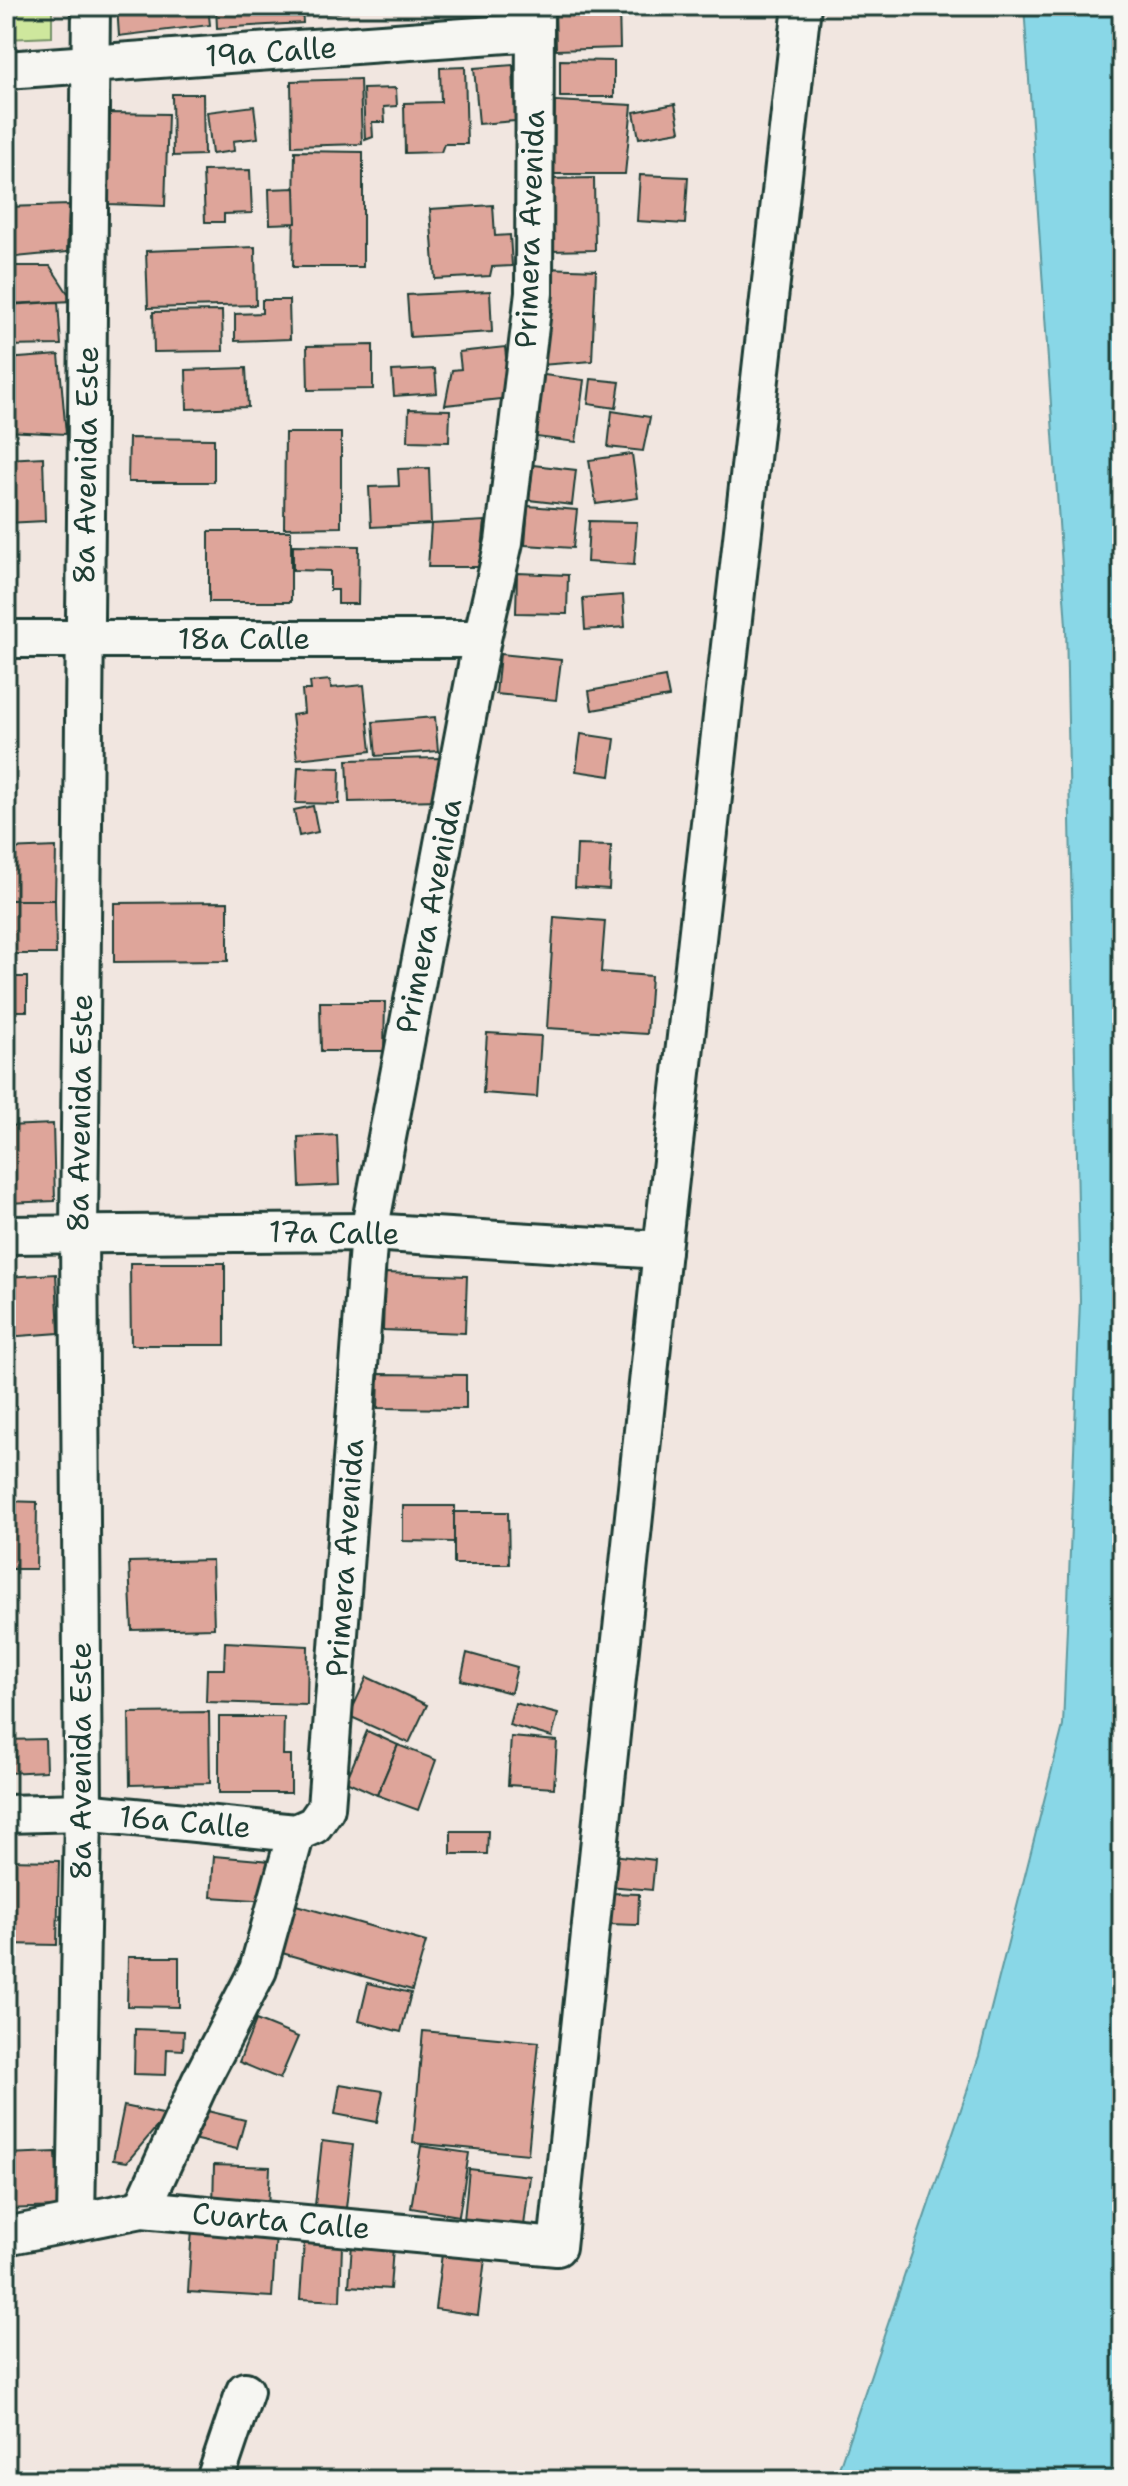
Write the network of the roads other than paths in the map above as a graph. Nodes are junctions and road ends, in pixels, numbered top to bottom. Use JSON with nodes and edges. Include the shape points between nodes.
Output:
{"nodes":[{"id":1,"x":91,"y":6,"type":"edge"},
{"id":2,"x":802,"y":6,"type":"edge"},
{"id":3,"x":535,"y":19,"type":"edge"},
{"id":4,"x":90,"y":65,"type":"junction"},
{"id":5,"x":6,"y":70,"type":"edge"},
{"id":6,"x":6,"y":639,"type":"edge"},
{"id":7,"x":85,"y":639,"type":"junction"},
{"id":8,"x":482,"y":639,"type":"junction"},
{"id":9,"x":79,"y":1232,"type":"junction"},
{"id":10,"x":369,"y":1232,"type":"junction"},
{"id":11,"x":6,"y":1235,"type":"edge"},
{"id":12,"x":662,"y":1250,"type":"junction"},
{"id":13,"x":83,"y":1812,"type":"junction"},
{"id":14,"x":6,"y":1814,"type":"edge"},
{"id":15,"x":305,"y":1829,"type":"junction"},
{"id":16,"x":142,"y":2209,"type":"junction"},
{"id":17,"x":76,"y":2221,"type":"junction"},
{"id":18,"x":6,"y":2236,"type":"edge"},
{"id":19,"x":245,"y":2391,"type":"dead end"},
{"id":20,"x":215,"y":2480,"type":"edge"}],
"edges":[{"from":1,"to":4,"type":"street","name":"8a Avenida Este"},
{"from":2,"to":12,"type":"street"},
{"from":3,"to":4,"type":"street","name":"19a Calle"},
{"from":3,"to":8,"type":"street","name":"Primera Avenida","via":[[534,293],[504,542]]},
{"from":4,"to":5,"type":"street","name":"19a Calle"},
{"from":4,"to":7,"type":"street","name":"8a Avenida Este"},
{"from":6,"to":7,"type":"street","name":"18a Calle"},
{"from":7,"to":8,"type":"street","name":"18a Calle"},
{"from":7,"to":9,"type":"street","name":"8a Avenida Este"},
{"from":8,"to":10,"type":"street","name":"Primera Avenida"},
{"from":9,"to":10,"type":"street","name":"17a Calle"},
{"from":9,"to":11,"type":"street","name":"17a Calle"},
{"from":9,"to":13,"type":"street","name":"8a Avenida Este"},
{"from":10,"to":12,"type":"street","name":"17a Calle"},
{"from":10,"to":15,"type":"street","name":"Primera Avenida","via":[[326,1808]]},
{"from":12,"to":16,"type":"street","name":"Cuarta Calle","via":[[557,2247]]},
{"from":13,"to":14,"type":"street","name":"16a Calle"},
{"from":13,"to":15,"type":"street","name":"16a Calle"},
{"from":13,"to":17,"type":"street","name":"8a Avenida Este"},
{"from":15,"to":16,"type":"street","name":"Primera Avenida","via":[[258,1970]]},
{"from":16,"to":17,"type":"street","name":"Cuarta Calle"},
{"from":17,"to":18,"type":"street","name":"Cuarta Calle"},
{"from":19,"to":20,"type":"street"}]}
